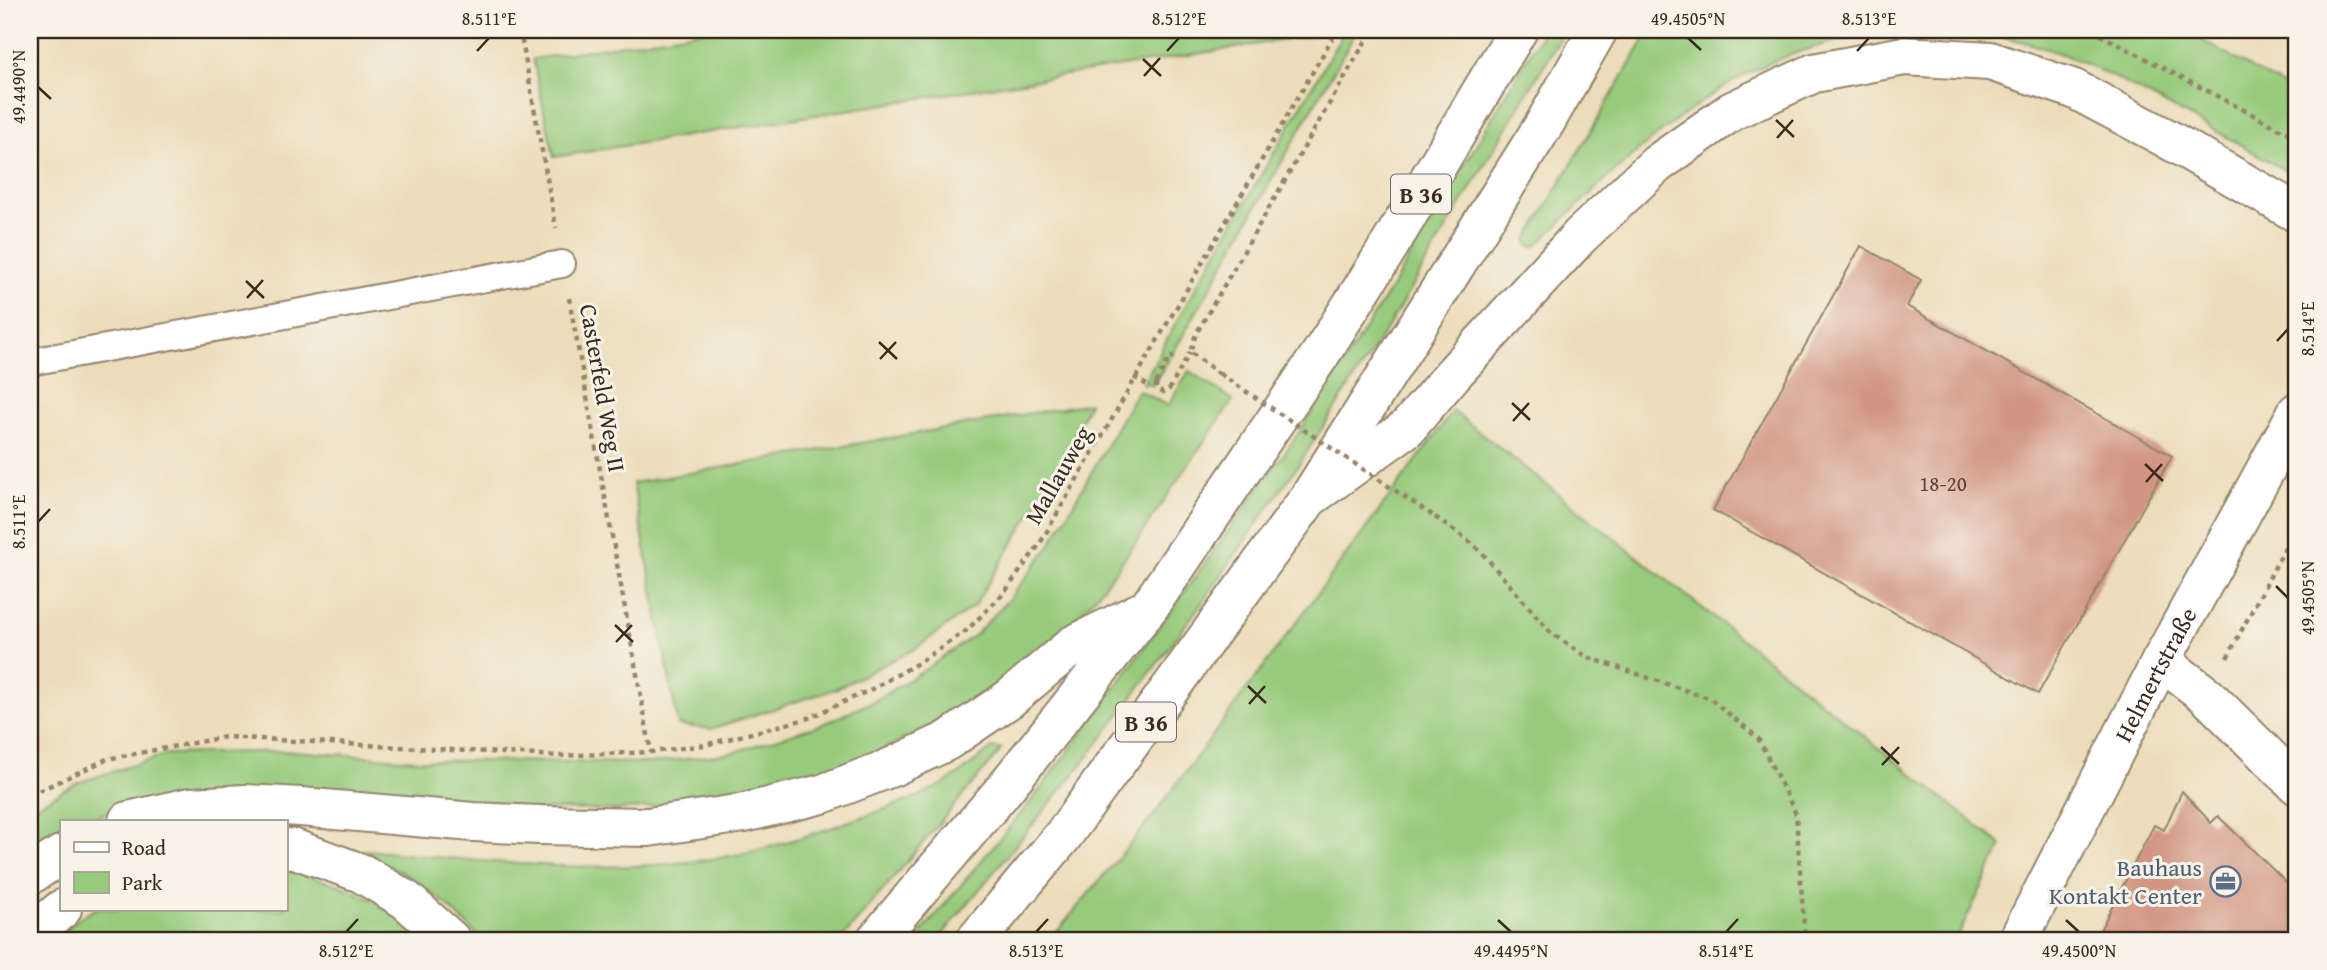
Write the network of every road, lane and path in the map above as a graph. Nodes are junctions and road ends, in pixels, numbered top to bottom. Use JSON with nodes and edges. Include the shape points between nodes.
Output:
{"nodes":[{"id":1,"x":520,"y":30,"type":"edge"},
{"id":2,"x":1337,"y":30,"type":"edge"},
{"id":3,"x":1372,"y":30,"type":"edge"},
{"id":4,"x":1518,"y":30,"type":"edge"},
{"id":5,"x":1598,"y":30,"type":"edge"},
{"id":6,"x":2091,"y":30,"type":"edge"},
{"id":7,"x":2297,"y":136,"type":"edge"},
{"id":8,"x":2297,"y":213,"type":"edge"},
{"id":9,"x":562,"y":264,"type":"junction"},
{"id":10,"x":1190,"y":352,"type":"junction"},
{"id":11,"x":1174,"y":356,"type":"dead end"},
{"id":12,"x":30,"y":362,"type":"edge"},
{"id":13,"x":1135,"y":377,"type":"junction"},
{"id":14,"x":1147,"y":385,"type":"dead end"},
{"id":15,"x":2297,"y":412,"type":"edge"},
{"id":16,"x":1309,"y":498,"type":"junction"},
{"id":17,"x":2297,"y":525,"type":"edge"},
{"id":18,"x":1149,"y":607,"type":"junction"},
{"id":19,"x":2161,"y":661,"type":"junction"},
{"id":20,"x":2207,"y":696,"type":"junction"},
{"id":21,"x":651,"y":752,"type":"junction"},
{"id":22,"x":2297,"y":785,"type":"edge"},
{"id":23,"x":30,"y":795,"type":"edge"},
{"id":24,"x":132,"y":820,"type":"edge"},
{"id":25,"x":287,"y":848,"type":"edge"},
{"id":26,"x":60,"y":856,"type":"edge"},
{"id":27,"x":30,"y":875,"type":"edge"},
{"id":28,"x":60,"y":911,"type":"edge"},
{"id":29,"x":30,"y":939,"type":"edge"},
{"id":30,"x":451,"y":940,"type":"edge"},
{"id":31,"x":876,"y":940,"type":"edge"},
{"id":32,"x":976,"y":940,"type":"edge"},
{"id":33,"x":1805,"y":940,"type":"edge"},
{"id":34,"x":2018,"y":940,"type":"edge"}],
"edges":[{"from":1,"to":9,"type":"path","name":"Casterfeld Weg II"},
{"from":2,"to":13,"type":"path","name":"Mallauweg"},
{"from":3,"to":10,"type":"path","via":[[1196,334]]},
{"from":4,"to":18,"type":"main road","number":"B 36","via":[[1347,312]]},
{"from":5,"to":16,"type":"main road","number":"B 36","via":[[1545,123]]},
{"from":6,"to":7,"type":"path"},
{"from":8,"to":16,"type":"main road","via":[[2074,89],[1990,61],[1904,57],[1814,73],[1732,111],[1657,164],[1580,236],[1408,428]]},
{"from":9,"to":12,"type":"lane"},
{"from":9,"to":21,"type":"path","name":"Casterfeld Weg II"},
{"from":10,"to":11,"type":"path","bridge":true,"via":[[1163,393],[1156,383]]},
{"from":10,"to":33,"type":"path","bridge":true,"via":[[1469,541],[1551,633],[1587,657],[1711,699],[1758,738],[1796,814]]},
{"from":13,"to":14,"type":"path"},
{"from":13,"to":21,"type":"path","name":"Mallauweg","via":[[1039,545],[1004,593],[966,631],[870,690],[806,719],[705,745]]},
{"from":15,"to":19,"type":"main road","name":"Helmertstraße"},
{"from":16,"to":32,"type":"main road","number":"B 36","via":[[1062,838]]},
{"from":17,"to":20,"type":"path"},
{"from":18,"to":24,"type":"main road","via":[[1073,645],[1009,699],[947,741],[822,794],[744,813],[648,827],[473,822],[246,804],[190,807]]},
{"from":18,"to":31,"type":"main road","number":"B 36"},
{"from":19,"to":20,"type":"main road"},
{"from":19,"to":34,"type":"main road","name":"Helmertstraße"},
{"from":20,"to":22,"type":"main road"},
{"from":21,"to":23,"type":"path","name":"Mallauweg","via":[[557,756],[225,737],[107,759]]},
{"from":25,"to":30,"type":"main road","via":[[361,873],[406,900]]},
{"from":26,"to":27,"type":"main road"},
{"from":28,"to":29,"type":"main road"}]}
